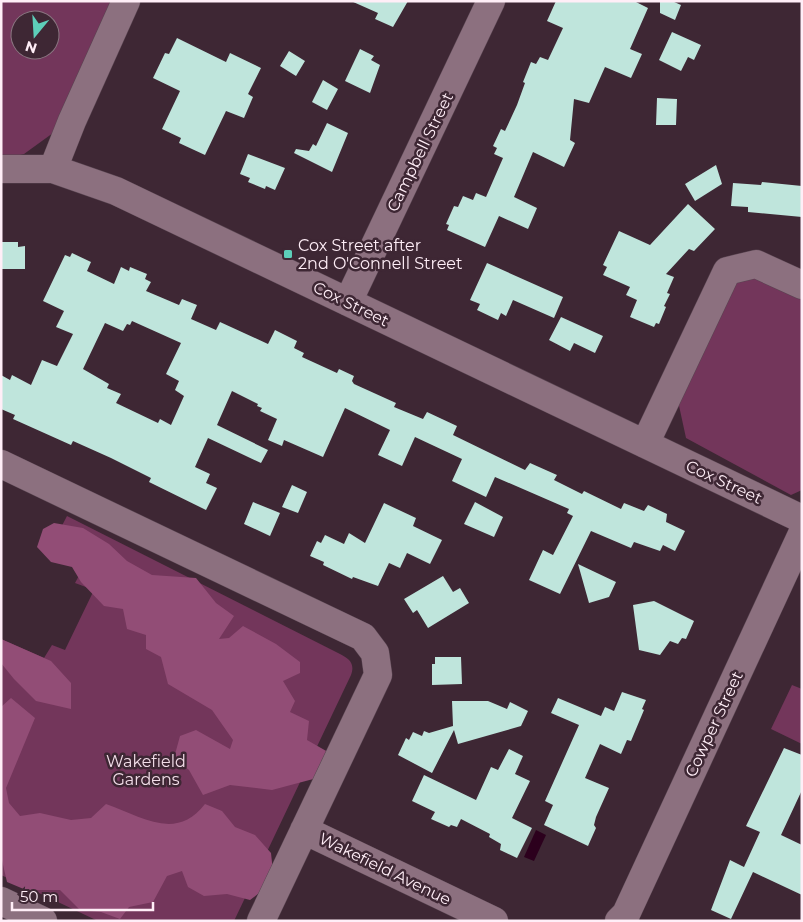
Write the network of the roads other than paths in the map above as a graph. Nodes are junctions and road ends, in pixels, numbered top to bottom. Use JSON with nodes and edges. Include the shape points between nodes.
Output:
{"nodes":[{"id":1,"x":126,"y":1,"type":"edge"},
{"id":2,"x":491,"y":1,"type":"edge"},
{"id":3,"x":1,"y":169,"type":"edge"},
{"id":4,"x":53,"y":169,"type":"junction"},
{"id":5,"x":802,"y":285,"type":"edge"},
{"id":6,"x":348,"y":302,"type":"junction"},
{"id":7,"x":645,"y":444,"type":"junction"},
{"id":8,"x":1,"y":464,"type":"edge"},
{"id":9,"x":802,"y":519,"type":"edge"},
{"id":10,"x":802,"y":534,"type":"edge"},
{"id":11,"x":304,"y":830,"type":"junction"},
{"id":12,"x":1,"y":901,"type":"edge"},
{"id":13,"x":624,"y":918,"type":"edge"},
{"id":14,"x":43,"y":921,"type":"edge"},
{"id":15,"x":261,"y":921,"type":"edge"},
{"id":16,"x":494,"y":921,"type":"edge"}],
"edges":[{"from":1,"to":4,"type":"street"},
{"from":2,"to":6,"type":"street","name":"Campbell Street"},
{"from":3,"to":4,"type":"street","name":"Cox Street"},
{"from":4,"to":6,"type":"street","name":"Cox Street","via":[[116,191]]},
{"from":5,"to":7,"type":"street","via":[[756,264],[727,271]]},
{"from":6,"to":7,"type":"street","name":"Cox Street"},
{"from":7,"to":9,"type":"street","name":"Cox Street"},
{"from":8,"to":11,"type":"street","via":[[363,637],[375,653],[378,674]]},
{"from":10,"to":13,"type":"street","name":"Cowper Street"},
{"from":11,"to":15,"type":"street"},
{"from":11,"to":16,"type":"street","name":"Wakefield Avenue"},
{"from":12,"to":14,"type":"street"}]}
